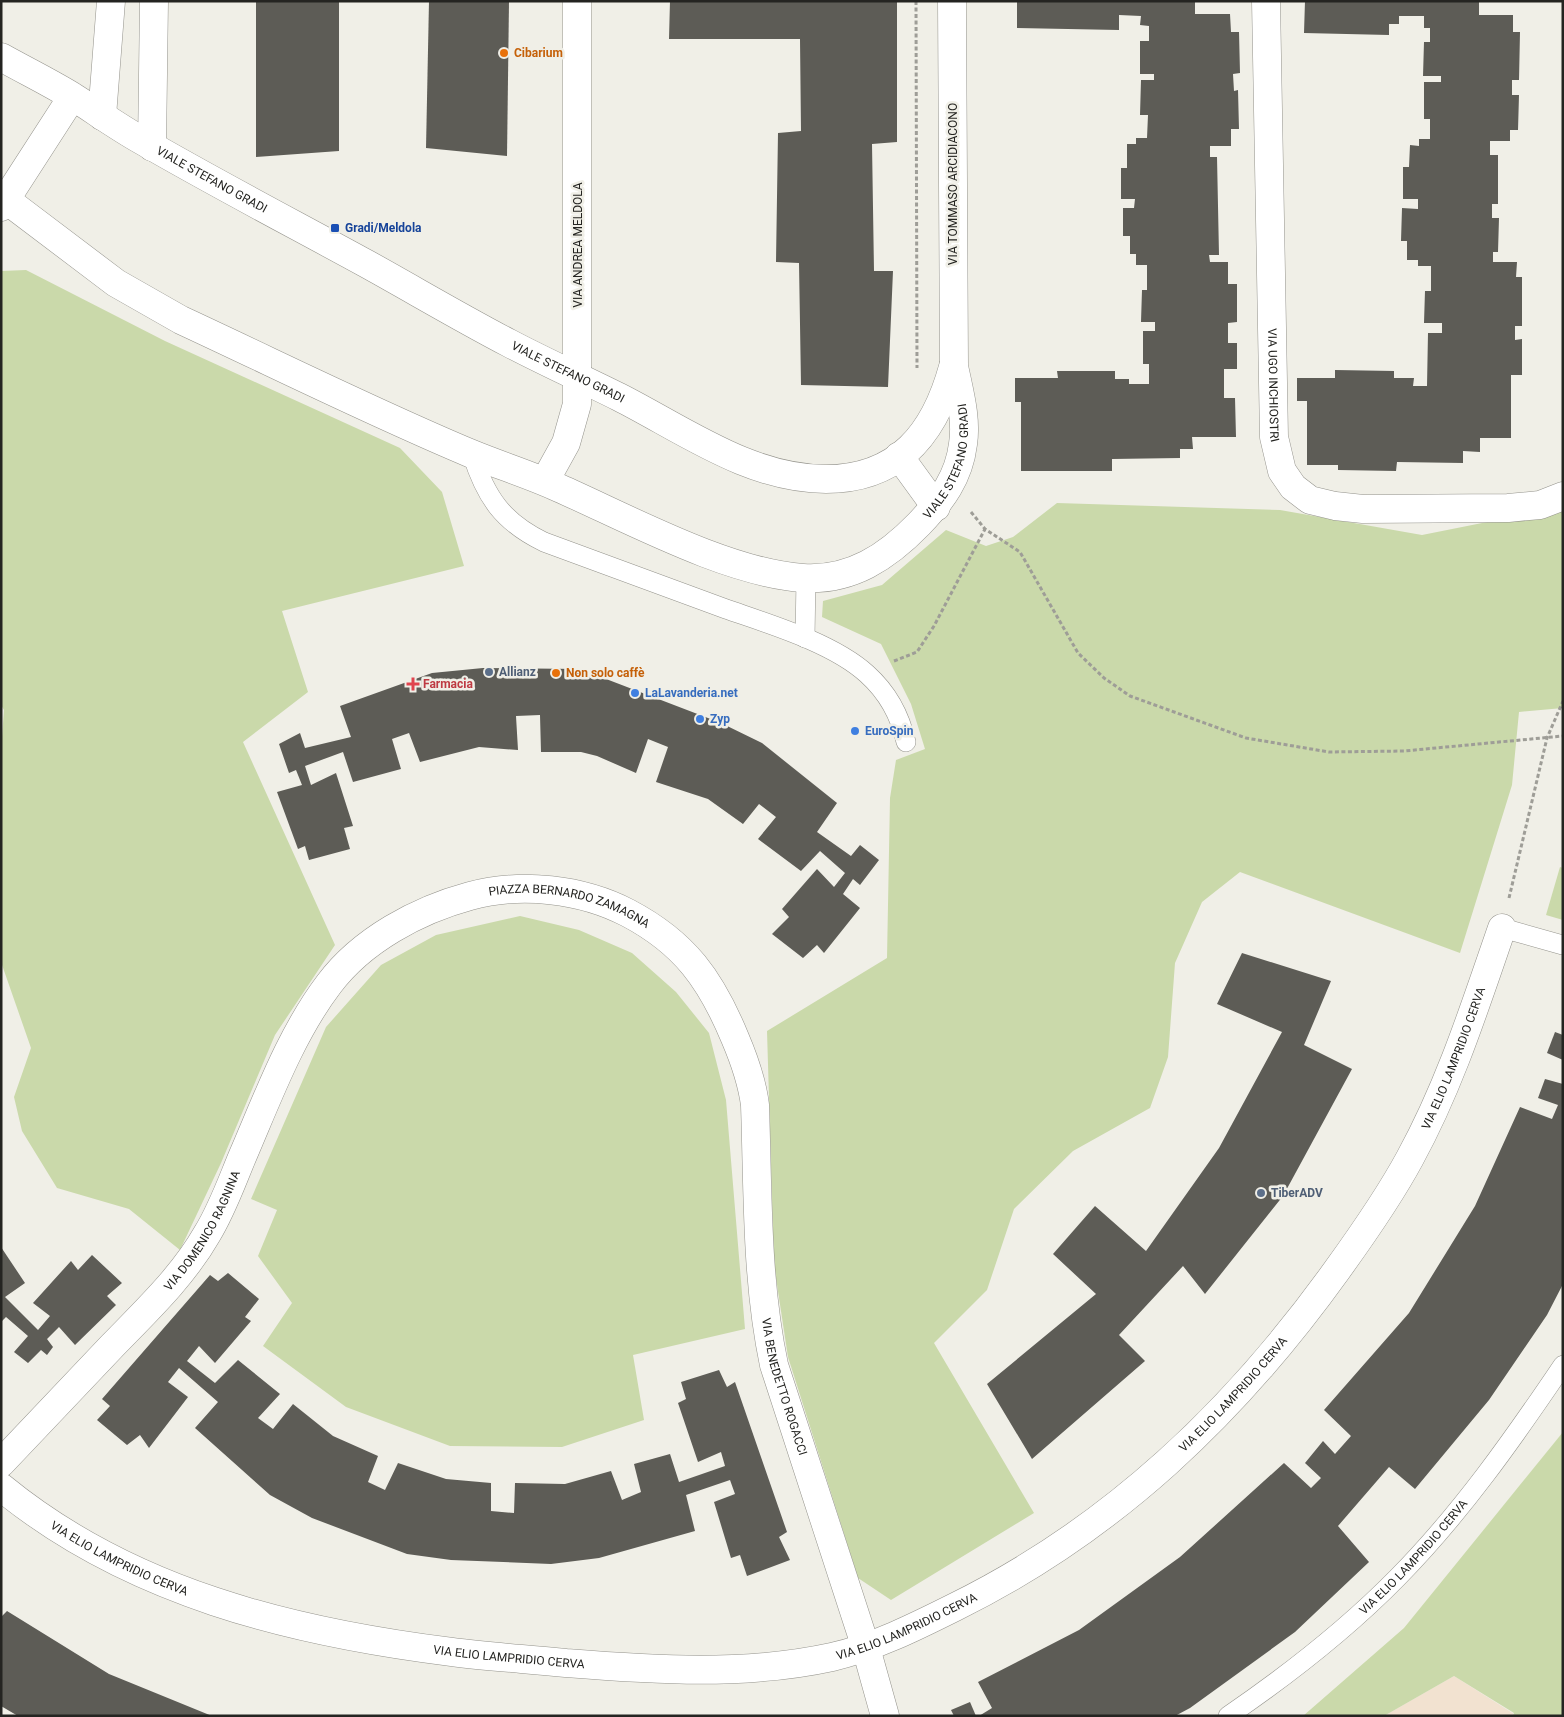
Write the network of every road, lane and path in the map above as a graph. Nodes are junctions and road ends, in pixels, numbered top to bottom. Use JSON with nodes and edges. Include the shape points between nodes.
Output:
{"nodes":[{"id":1,"x":111,"y":1,"type":"edge"},
{"id":2,"x":154,"y":1,"type":"edge"},
{"id":3,"x":577,"y":1,"type":"edge"},
{"id":4,"x":952,"y":1,"type":"edge"},
{"id":5,"x":1266,"y":1,"type":"edge"},
{"id":6,"x":1,"y":57,"type":"edge"},
{"id":7,"x":72,"y":97,"type":"junction"},
{"id":8,"x":102,"y":116,"type":"junction"},
{"id":9,"x":152,"y":147,"type":"junction"},
{"id":10,"x":3,"y":201,"type":"edge"},
{"id":11,"x":954,"y":366,"type":"junction"},
{"id":12,"x":578,"y":378,"type":"junction"},
{"id":13,"x":472,"y":454,"type":"junction"},
{"id":14,"x":899,"y":456,"type":"junction"},
{"id":15,"x":545,"y":481,"type":"junction"},
{"id":16,"x":943,"y":496,"type":"junction"},
{"id":17,"x":1563,"y":496,"type":"edge"},
{"id":18,"x":985,"y":529,"type":"junction"},
{"id":19,"x":806,"y":578,"type":"junction"},
{"id":20,"x":805,"y":638,"type":"junction"},
{"id":21,"x":866,"y":673,"type":"junction"},
{"id":22,"x":1563,"y":701,"type":"edge"},
{"id":23,"x":1563,"y":736,"type":"edge"},
{"id":24,"x":1547,"y":738,"type":"junction"},
{"id":25,"x":906,"y":742,"type":"dead end"},
{"id":26,"x":1502,"y":928,"type":"junction"},
{"id":27,"x":1563,"y":945,"type":"edge"},
{"id":28,"x":350,"y":962,"type":"joint"},
{"id":29,"x":739,"y":1048,"type":"joint"},
{"id":30,"x":1563,"y":1365,"type":"edge"},
{"id":31,"x":1,"y":1463,"type":"edge"},
{"id":32,"x":1,"y":1487,"type":"edge"},
{"id":33,"x":866,"y":1648,"type":"junction"},
{"id":34,"x":885,"y":1716,"type":"edge"},
{"id":35,"x":1228,"y":1716,"type":"edge"}],
"edges":[{"from":1,"to":8,"type":"street"},
{"from":2,"to":9,"type":"street"},
{"from":3,"to":12,"type":"street","name":"VIA ANDREA MELDOLA"},
{"from":4,"to":11,"type":"street","name":"VIA TOMMASO ARCIDIACONO"},
{"from":5,"to":17,"type":"street","name":"VIA UGO INCHIOSTRI","via":[[1274,437],[1282,472],[1293,487],[1310,500],[1348,508],[1515,507],[1540,505]]},
{"from":6,"to":7,"type":"street","name":"VIALE STEFANO GRADI"},
{"from":7,"to":8,"type":"street","name":"VIALE STEFANO GRADI"},
{"from":7,"to":10,"type":"street"},
{"from":8,"to":9,"type":"street","name":"VIALE STEFANO GRADI"},
{"from":9,"to":12,"type":"street","name":"VIALE STEFANO GRADI","via":[[508,343]]},
{"from":10,"to":13,"type":"street","name":"VIALE STEFANO GRADI","via":[[145,302]]},
{"from":11,"to":14,"type":"street","name":"VIALE STEFANO GRADI","via":[[933,422]]},
{"from":11,"to":16,"type":"street","name":"VIALE STEFANO GRADI","via":[[964,434],[959,467]]},
{"from":12,"to":14,"type":"street","name":"VIALE STEFANO GRADI","via":[[724,453],[793,475],[827,479],[858,475]]},
{"from":12,"to":15,"type":"street","name":"VIA ANDREA MELDOLA","via":[[577,404],[570,433]]},
{"from":13,"to":15,"type":"street","name":"VIALE STEFANO GRADI"},
{"from":13,"to":20,"type":"lane","via":[[486,492],[504,516],[526,533]]},
{"from":14,"to":16,"type":"street"},
{"from":15,"to":19,"type":"street","name":"VIALE STEFANO GRADI","via":[[714,555],[771,574]]},
{"from":16,"to":18,"type":"path"},
{"from":16,"to":19,"type":"street","name":"VIALE STEFANO GRADI","via":[[900,543],[874,562],[852,572]]},
{"from":18,"to":21,"type":"path","via":[[917,652]]},
{"from":18,"to":24,"type":"path","via":[[1020,552],[1078,653],[1104,678],[1130,696],[1246,738],[1329,752],[1404,751]]},
{"from":19,"to":20,"type":"lane"},
{"from":20,"to":21,"type":"lane"},
{"from":21,"to":25,"type":"lane","via":[[895,709]]},
{"from":22,"to":24,"type":"path"},
{"from":23,"to":24,"type":"path"},
{"from":24,"to":26,"type":"path"},
{"from":26,"to":27,"type":"lane"},
{"from":26,"to":33,"type":"street","name":"VIA ELIO LAMPRIDIO CERVA","via":[[1448,1078],[1409,1159],[1340,1265],[1253,1377],[1160,1470],[1083,1533],[992,1588]]},
{"from":28,"to":29,"type":"street","name":"PIAZZA BERNARDO ZAMAGNA","via":[[397,927],[448,902],[475,894],[528,888],[585,897],[621,909],[648,924],[676,946],[712,987]]},
{"from":28,"to":31,"type":"street","name":"VIA DOMENICO RAGNINA","via":[[329,984],[289,1052],[218,1214],[194,1254],[152,1305]]},
{"from":29,"to":33,"type":"street","name":"VIA BENEDETTO ROGACCI","via":[[751,1083],[754,1105],[761,1274],[774,1365]]},
{"from":30,"to":35,"type":"lane","name":"VIA ELIO LAMPRIDIO CERVA","via":[[1473,1491],[1397,1578],[1293,1669]]},
{"from":32,"to":33,"type":"street","name":"VIA ELIO LAMPRIDIO CERVA","via":[[40,1518],[143,1575],[243,1611],[311,1629],[473,1655],[664,1670],[776,1665]]},
{"from":33,"to":34,"type":"street","name":"VIA BENEDETTO ROGACCI"}]}
